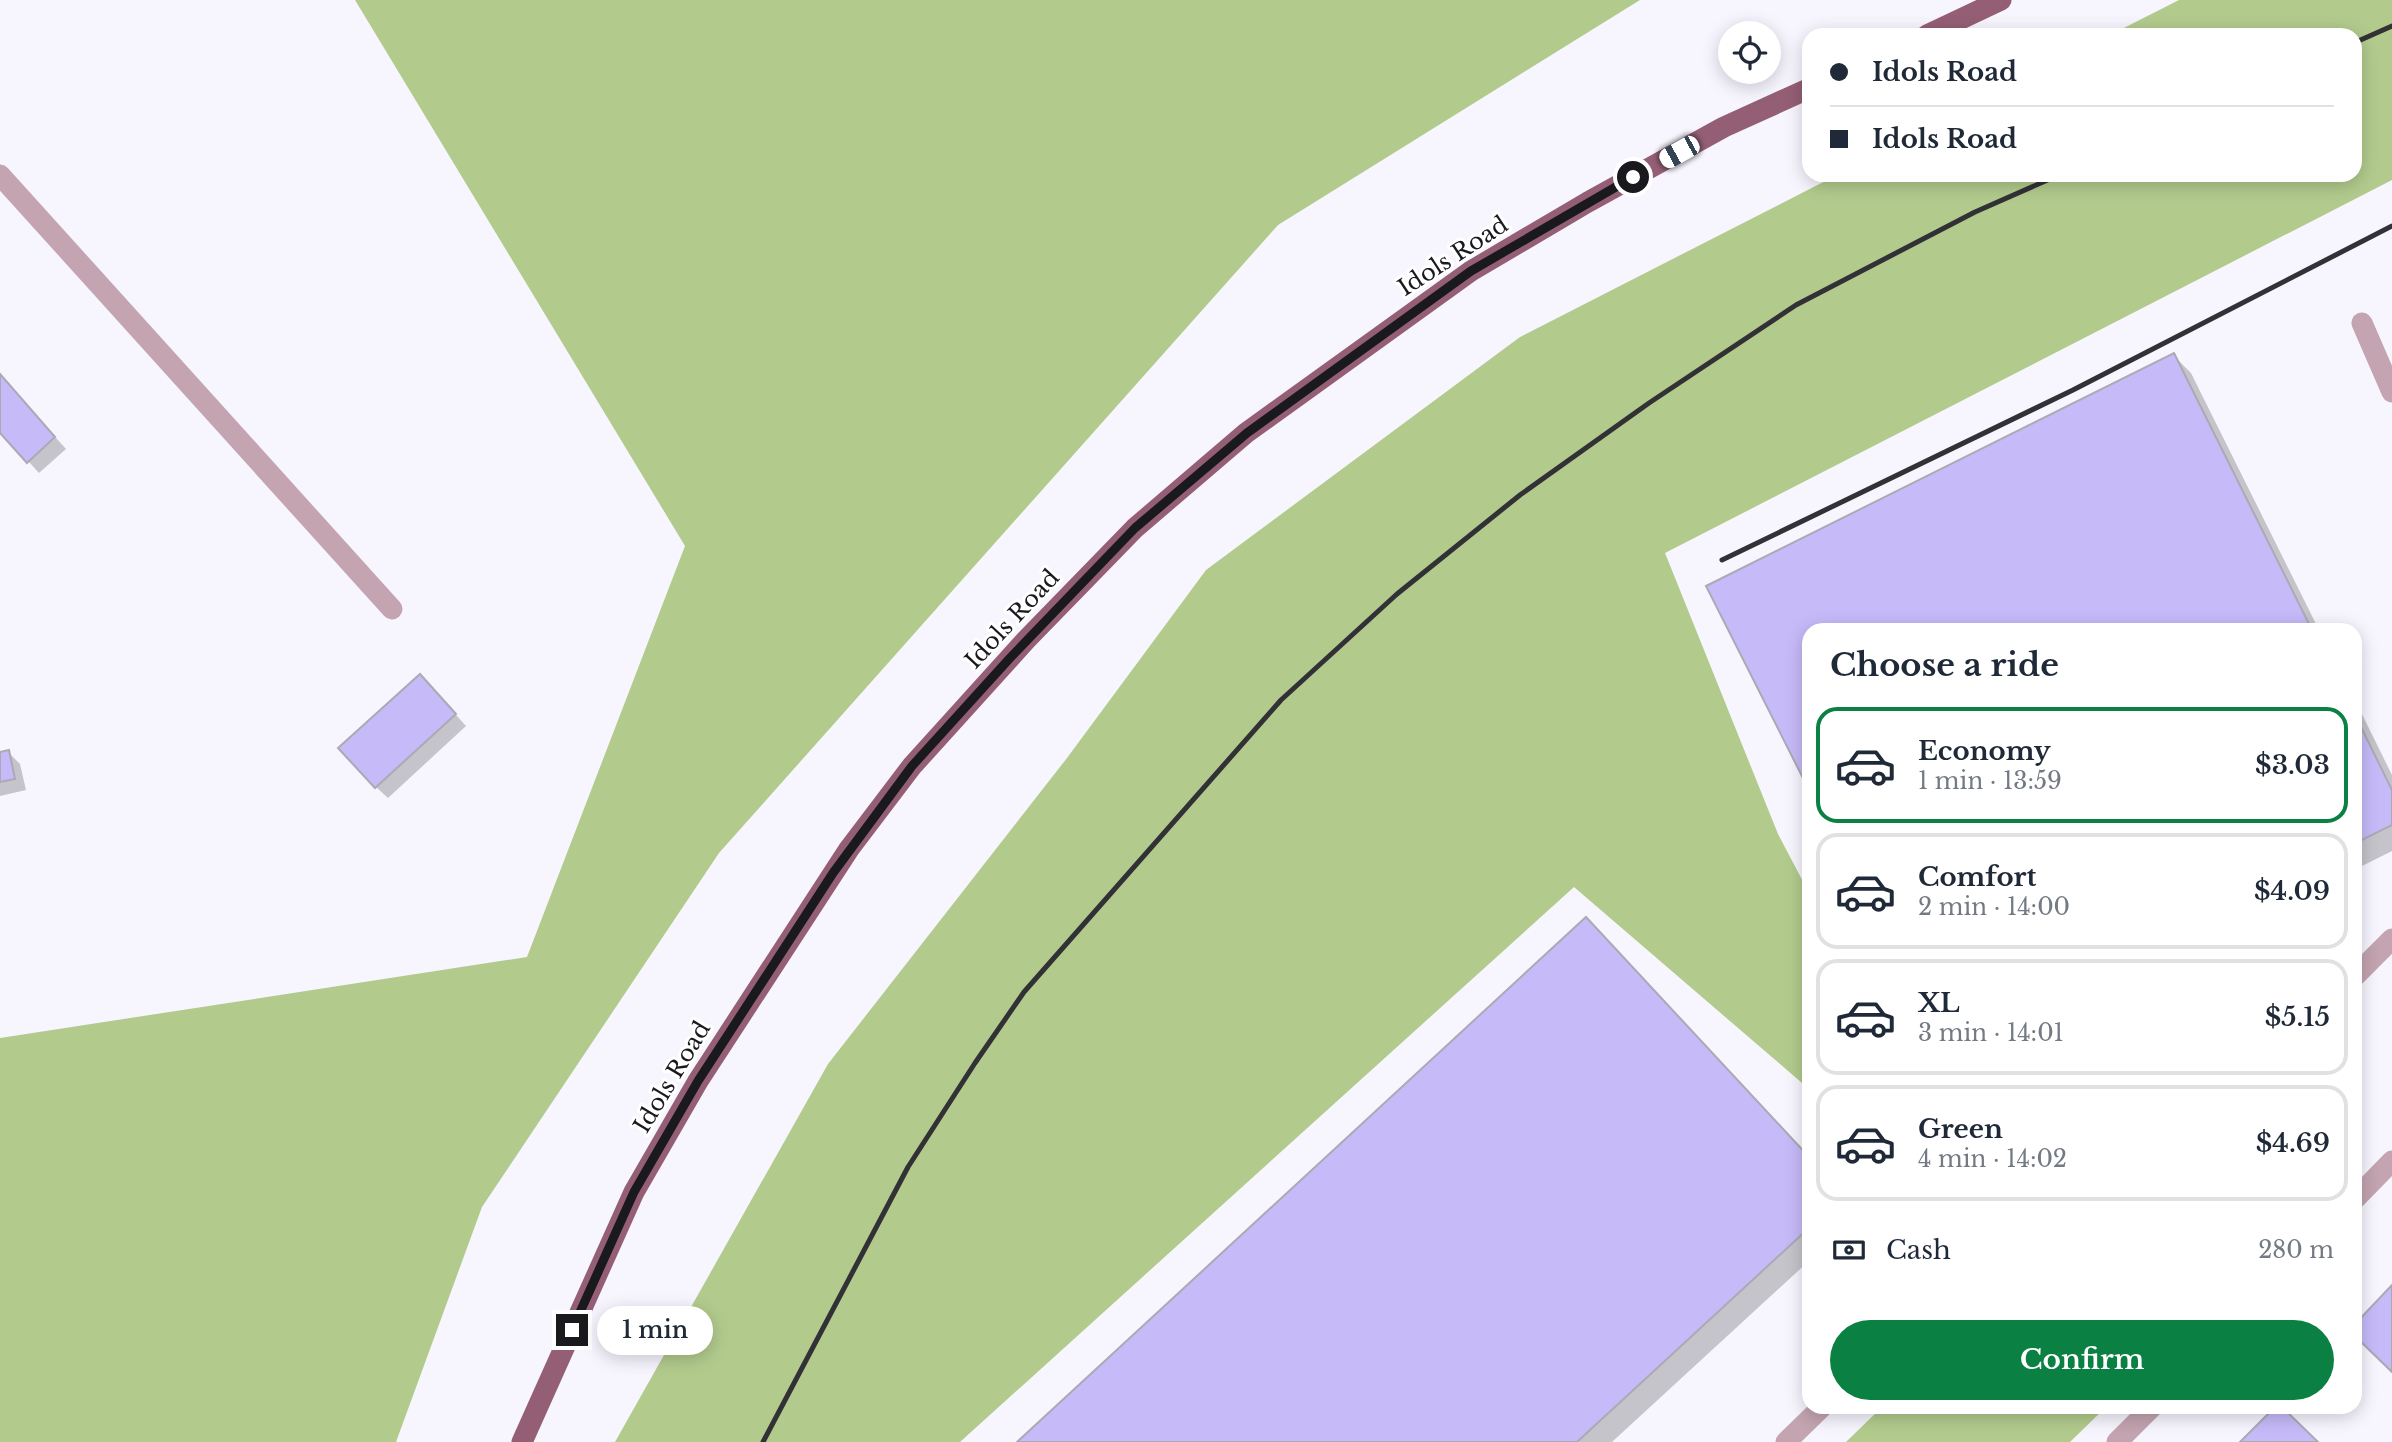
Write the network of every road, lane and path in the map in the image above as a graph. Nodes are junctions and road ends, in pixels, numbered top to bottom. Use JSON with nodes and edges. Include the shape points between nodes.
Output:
{"nodes":[{"id":1,"x":2001,"y":0,"type":"edge"},
{"id":2,"x":1942,"y":28,"type":"edge"},
{"id":3,"x":1802,"y":92,"type":"edge"},
{"id":4,"x":0,"y":174,"type":"edge"},
{"id":5,"x":2362,"y":323,"type":"dead end"},
{"id":6,"x":2392,"y":392,"type":"edge"},
{"id":7,"x":391,"y":609,"type":"dead end"},
{"id":8,"x":2392,"y":939,"type":"edge"},
{"id":9,"x":2362,"y":969,"type":"edge"},
{"id":10,"x":2392,"y":1161,"type":"edge"},
{"id":11,"x":2362,"y":1192,"type":"edge"},
{"id":12,"x":1815,"y":1414,"type":"edge"},
{"id":13,"x":2145,"y":1414,"type":"edge"},
{"id":14,"x":522,"y":1442,"type":"edge"},
{"id":15,"x":1786,"y":1442,"type":"edge"},
{"id":16,"x":2118,"y":1442,"type":"edge"}],
"edges":[{"from":1,"to":2,"type":"main road"},
{"from":3,"to":14,"type":"main road","name":"Idols Road","via":[[1724,127],[1471,271],[1247,433],[1135,528],[1035,631],[912,766],[849,849],[698,1081],[634,1192]]},
{"from":4,"to":7,"type":"street"},
{"from":5,"to":6,"type":"street"},
{"from":8,"to":9,"type":"street"},
{"from":10,"to":11,"type":"street"},
{"from":12,"to":15,"type":"street"},
{"from":13,"to":16,"type":"street"}]}
